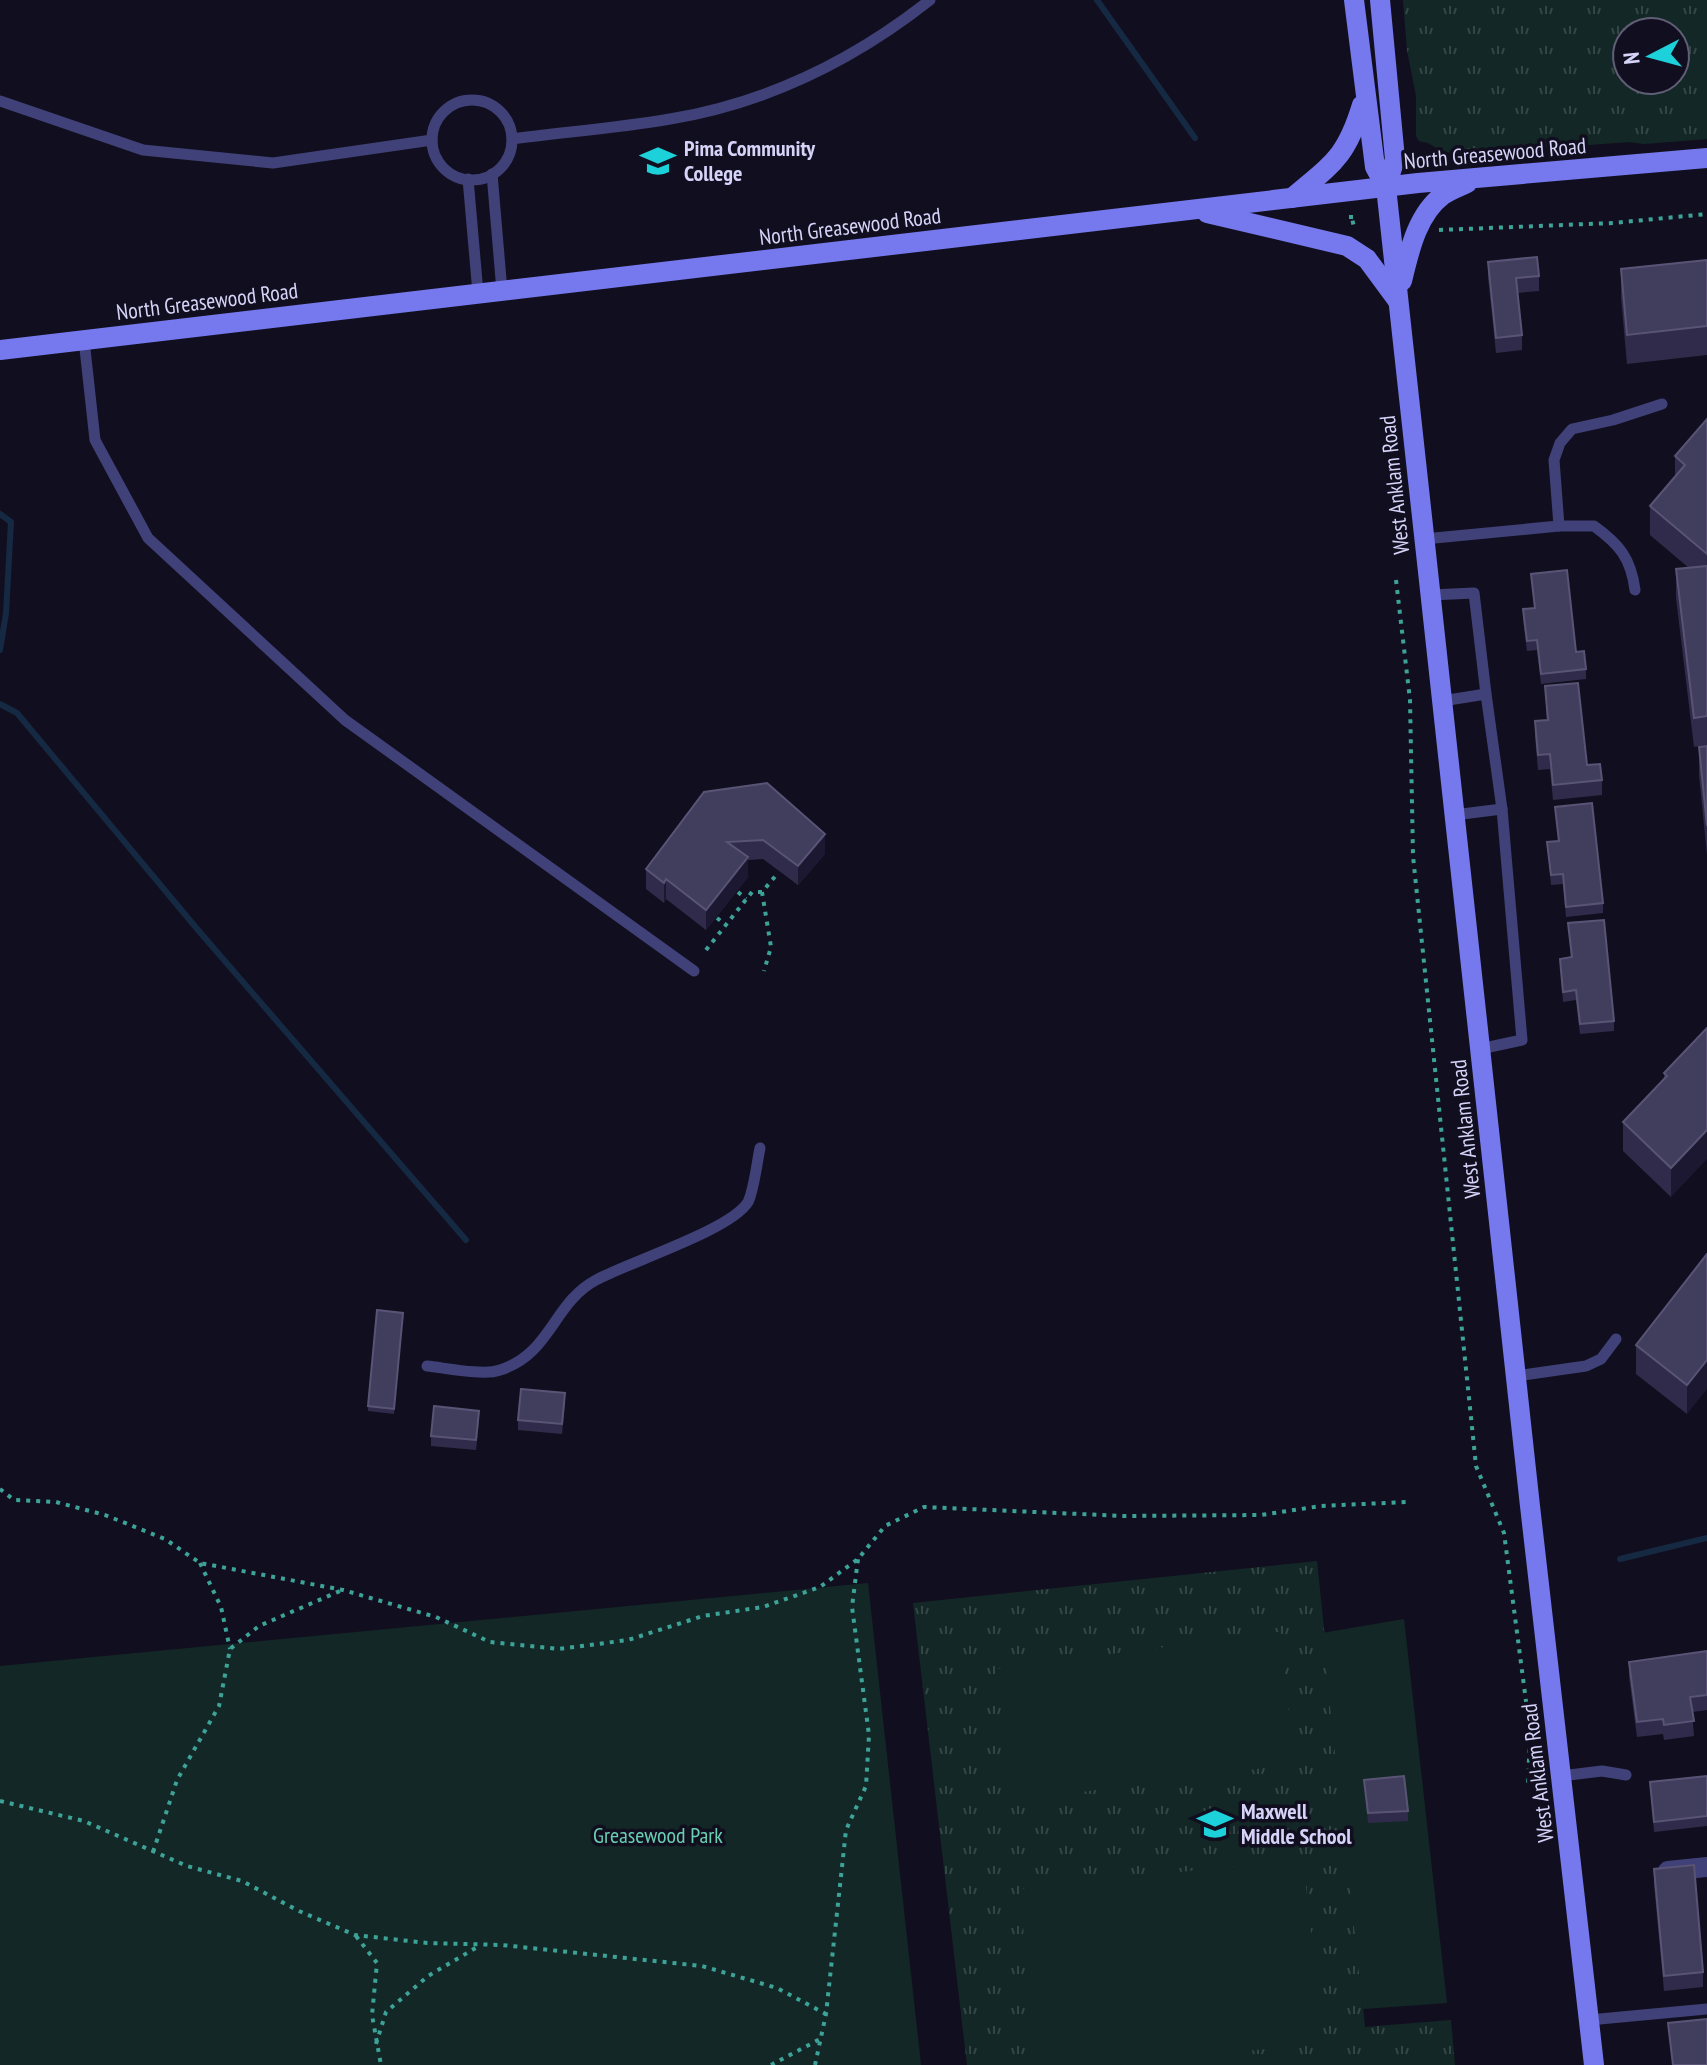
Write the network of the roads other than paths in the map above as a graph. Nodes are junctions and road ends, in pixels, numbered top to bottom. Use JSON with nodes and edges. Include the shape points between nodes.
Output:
{"nodes":[{"id":1,"x":930,"y":0,"type":"edge"},
{"id":2,"x":1354,"y":0,"type":"edge"},
{"id":3,"x":1380,"y":0,"type":"edge"},
{"id":4,"x":1364,"y":98,"type":"junction"},
{"id":5,"x":0,"y":101,"type":"edge"},
{"id":6,"x":512,"y":139,"type":"junction"},
{"id":7,"x":432,"y":140,"type":"junction"},
{"id":8,"x":1707,"y":158,"type":"edge"},
{"id":9,"x":492,"y":174,"type":"junction"},
{"id":10,"x":1478,"y":178,"type":"junction"},
{"id":11,"x":468,"y":179,"type":"junction"},
{"id":12,"x":1386,"y":187,"type":"junction"},
{"id":13,"x":1292,"y":198,"type":"junction"},
{"id":14,"x":1191,"y":210,"type":"junction"},
{"id":15,"x":502,"y":291,"type":"junction"},
{"id":16,"x":478,"y":293,"type":"junction"},
{"id":17,"x":1398,"y":301,"type":"junction"},
{"id":18,"x":84,"y":340,"type":"junction"},
{"id":19,"x":0,"y":350,"type":"edge"},
{"id":20,"x":1662,"y":404,"type":"dead end"},
{"id":21,"x":1559,"y":526,"type":"junction"},
{"id":22,"x":1424,"y":539,"type":"junction"},
{"id":23,"x":1635,"y":590,"type":"dead end"},
{"id":24,"x":1431,"y":595,"type":"junction"},
{"id":25,"x":1486,"y":694,"type":"junction"},
{"id":26,"x":1442,"y":701,"type":"junction"},
{"id":27,"x":1502,"y":809,"type":"junction"},
{"id":28,"x":1454,"y":815,"type":"junction"},
{"id":29,"x":694,"y":971,"type":"dead end"},
{"id":30,"x":1480,"y":1049,"type":"junction"},
{"id":31,"x":760,"y":1148,"type":"dead end"},
{"id":32,"x":1616,"y":1339,"type":"dead end"},
{"id":33,"x":427,"y":1366,"type":"dead end"},
{"id":34,"x":1516,"y":1376,"type":"junction"},
{"id":35,"x":1626,"y":1775,"type":"dead end"},
{"id":36,"x":1561,"y":1776,"type":"junction"},
{"id":37,"x":1707,"y":1867,"type":"edge"},
{"id":38,"x":1668,"y":1871,"type":"edge"},
{"id":39,"x":1707,"y":2009,"type":"edge"},
{"id":40,"x":1589,"y":2020,"type":"junction"},
{"id":41,"x":1594,"y":2065,"type":"edge"}],
"edges":[{"from":1,"to":6,"type":"lane","via":[[839,63],[728,106],[672,119]]},
{"from":2,"to":4,"type":"main road","name":"West Anklam Road"},
{"from":3,"to":12,"type":"main road","name":"West Anklam Road","via":[[1395,159]]},
{"from":4,"to":12,"type":"main road","name":"West Anklam Road","via":[[1375,167]]},
{"from":4,"to":13,"type":"main road","via":[[1347,147]]},
{"from":5,"to":7,"type":"lane","via":[[143,150],[273,163]]},
{"from":6,"to":7,"type":"lane","via":[[495,107],[471,99],[448,108]]},
{"from":6,"to":9,"type":"lane","via":[[506,159]]},
{"from":7,"to":11,"type":"lane","via":[[439,162]]},
{"from":8,"to":10,"type":"main road","name":"North Greasewood Road"},
{"from":9,"to":11,"type":"lane"},
{"from":9,"to":15,"type":"lane"},
{"from":10,"to":12,"type":"main road","name":"North Greasewood Road"},
{"from":10,"to":17,"type":"main road","via":[[1443,195],[1425,215]]},
{"from":11,"to":16,"type":"lane"},
{"from":12,"to":13,"type":"main road","name":"North Greasewood Road"},
{"from":12,"to":17,"type":"main road","name":"West Anklam Road"},
{"from":13,"to":14,"type":"main road","name":"North Greasewood Road"},
{"from":14,"to":15,"type":"main road","name":"North Greasewood Road"},
{"from":14,"to":17,"type":"main road","via":[[1347,246],[1367,259]]},
{"from":15,"to":16,"type":"main road","name":"North Greasewood Road"},
{"from":16,"to":18,"type":"main road","name":"North Greasewood Road"},
{"from":17,"to":22,"type":"main road","name":"West Anklam Road"},
{"from":18,"to":19,"type":"main road","name":"North Greasewood Road"},
{"from":18,"to":29,"type":"lane","via":[[95,440],[148,538],[345,720]]},
{"from":20,"to":21,"type":"lane","via":[[1572,429],[1560,443],[1554,460]]},
{"from":21,"to":22,"type":"lane"},
{"from":21,"to":23,"type":"lane","via":[[1594,526],[1608,536],[1632,569]]},
{"from":22,"to":24,"type":"main road","name":"West Anklam Road"},
{"from":24,"to":25,"type":"lane","via":[[1474,593]]},
{"from":24,"to":26,"type":"main road","name":"West Anklam Road"},
{"from":25,"to":26,"type":"lane"},
{"from":25,"to":27,"type":"lane"},
{"from":26,"to":28,"type":"main road","name":"West Anklam Road"},
{"from":27,"to":28,"type":"lane"},
{"from":27,"to":30,"type":"lane","via":[[1522,1040]]},
{"from":28,"to":30,"type":"main road","name":"West Anklam Road"},
{"from":30,"to":34,"type":"main road","name":"West Anklam Road"},
{"from":31,"to":33,"type":"lane","via":[[748,1202],[724,1224],[592,1281],[524,1360],[497,1372]]},
{"from":32,"to":34,"type":"lane","via":[[1601,1359],[1586,1366]]},
{"from":34,"to":36,"type":"main road","name":"West Anklam Road"},
{"from":35,"to":36,"type":"lane","via":[[1602,1771]]},
{"from":36,"to":40,"type":"main road","name":"West Anklam Road"},
{"from":37,"to":38,"type":"street"},
{"from":39,"to":40,"type":"lane"},
{"from":40,"to":41,"type":"main road","name":"West Anklam Road"}]}
